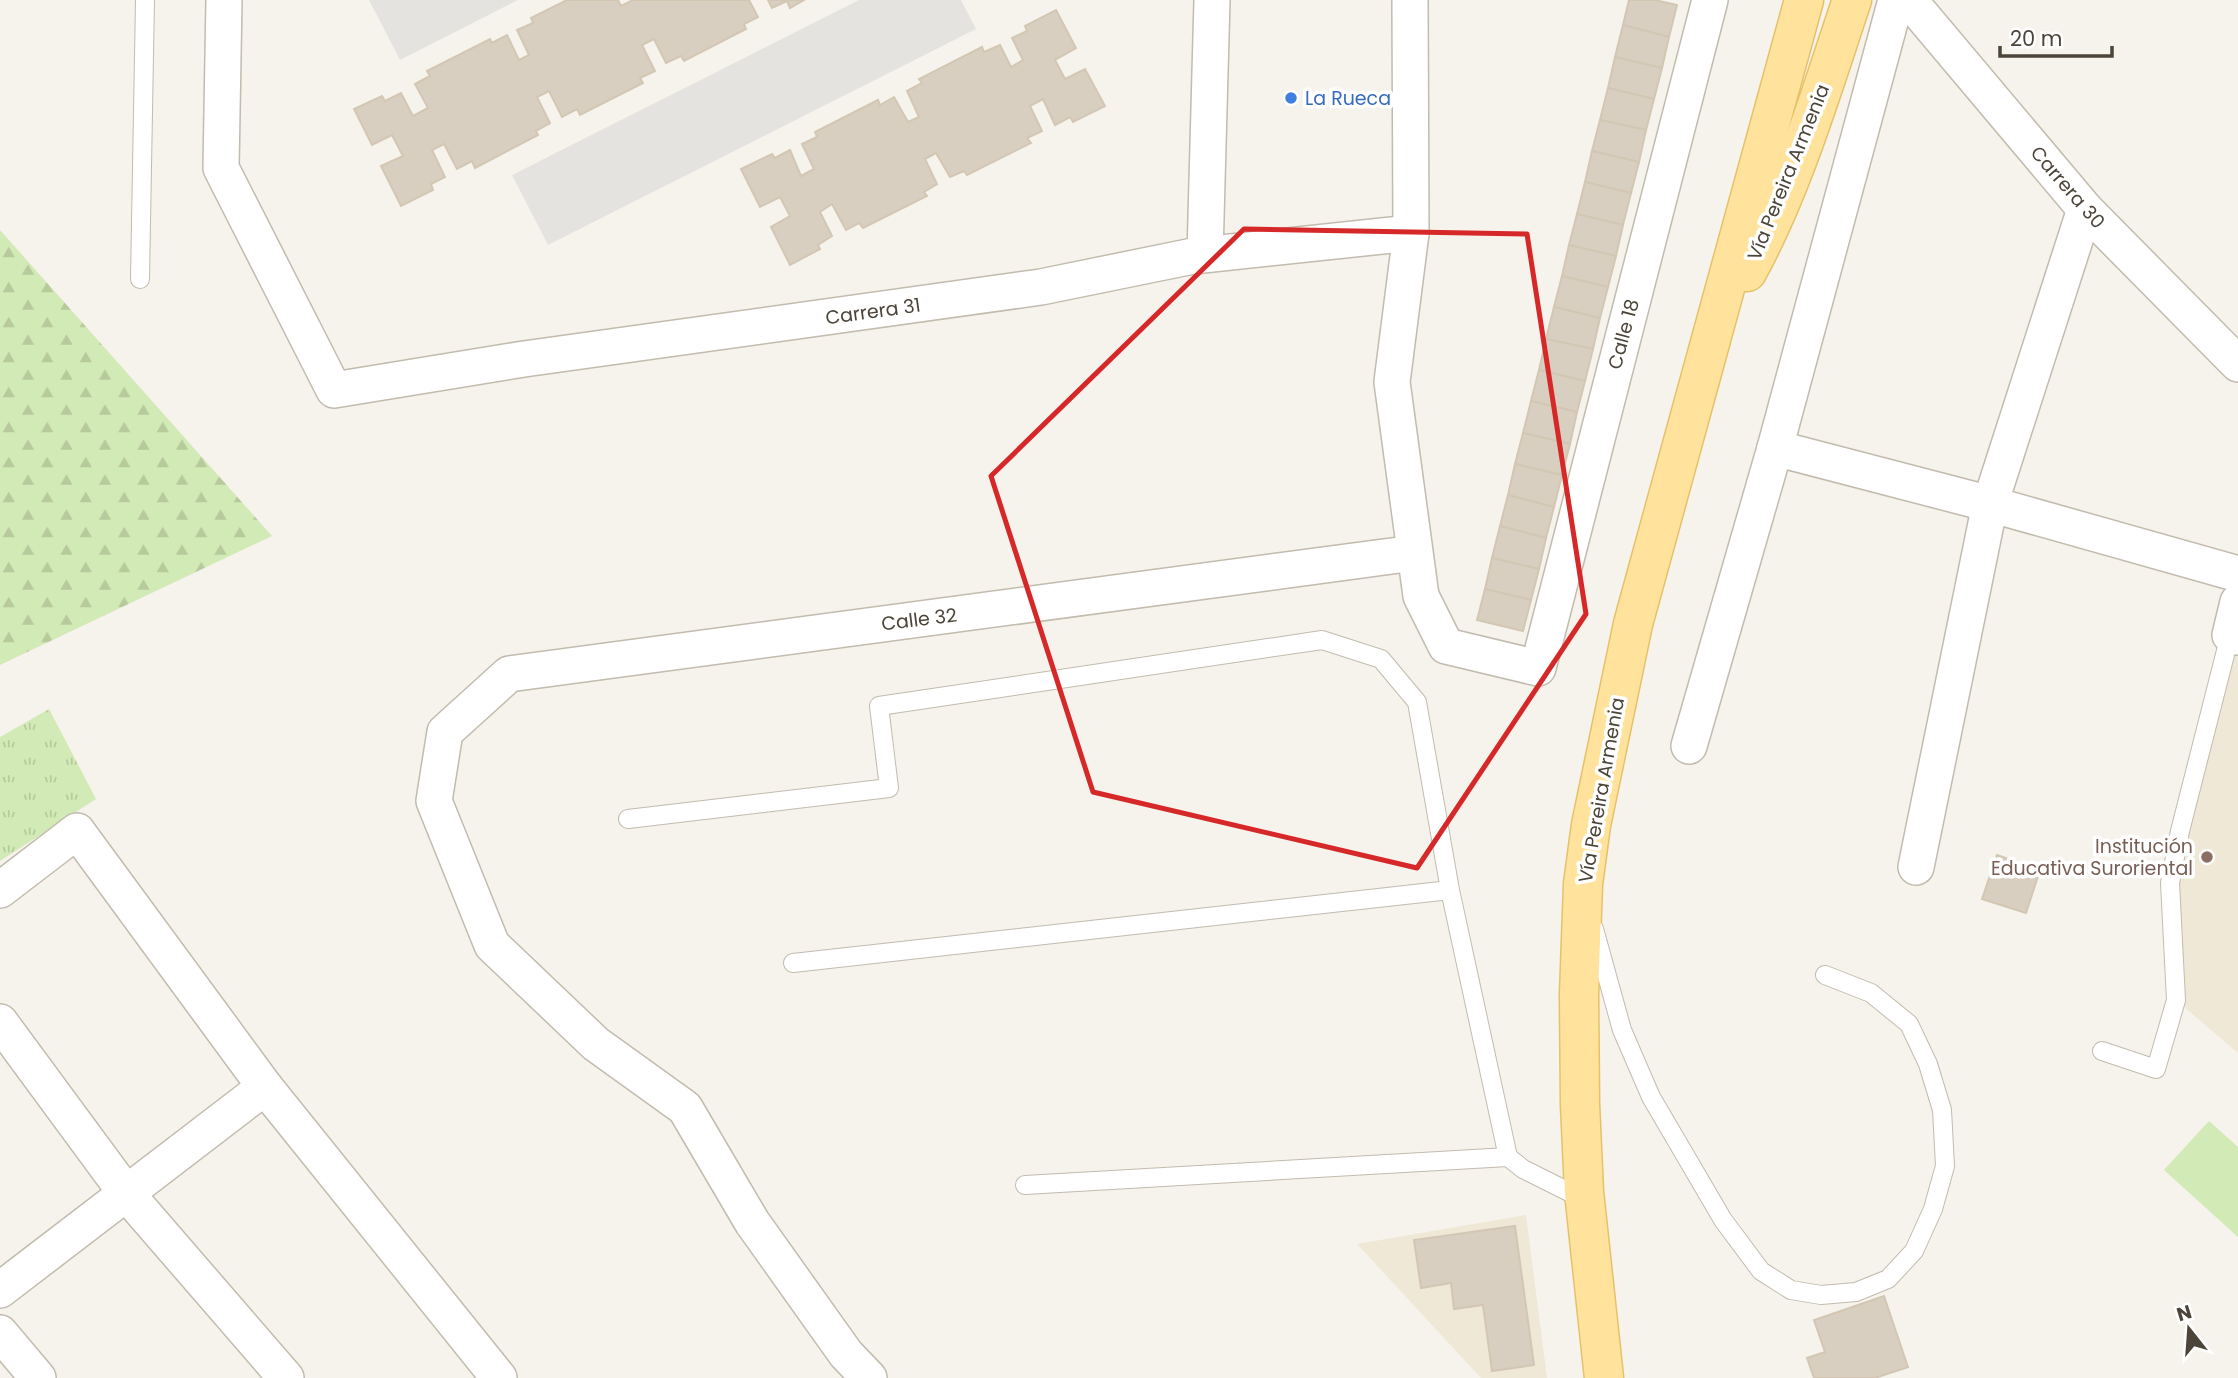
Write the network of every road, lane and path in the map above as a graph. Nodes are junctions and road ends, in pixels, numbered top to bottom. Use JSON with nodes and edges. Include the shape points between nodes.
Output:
{"nodes":[{"id":1,"x":145,"y":0,"type":"edge"},
{"id":2,"x":224,"y":0,"type":"edge"},
{"id":3,"x":1212,"y":0,"type":"edge"},
{"id":4,"x":1410,"y":0,"type":"edge"},
{"id":5,"x":1710,"y":0,"type":"edge"},
{"id":6,"x":1804,"y":0,"type":"edge"},
{"id":7,"x":1852,"y":0,"type":"edge"},
{"id":8,"x":1896,"y":0,"type":"edge"},
{"id":9,"x":1909,"y":0,"type":"edge"},
{"id":10,"x":2085,"y":209,"type":"junction"},
{"id":11,"x":1412,"y":233,"type":"junction"},
{"id":12,"x":1205,"y":254,"type":"junction"},
{"id":13,"x":140,"y":279,"type":"dead end"},
{"id":14,"x":1710,"y":338,"type":"junction"},
{"id":15,"x":2238,"y":364,"type":"edge"},
{"id":16,"x":1775,"y":447,"type":"junction"},
{"id":17,"x":1990,"y":504,"type":"junction"},
{"id":18,"x":1414,"y":553,"type":"junction"},
{"id":19,"x":2238,"y":574,"type":"edge"},
{"id":20,"x":2238,"y":602,"type":"edge"},
{"id":21,"x":2234,"y":636,"type":"edge"},
{"id":22,"x":1689,"y":746,"type":"dead end"},
{"id":23,"x":628,"y":819,"type":"dead end"},
{"id":24,"x":1916,"y":867,"type":"dead end"},
{"id":25,"x":1583,"y":884,"type":"junction"},
{"id":26,"x":0,"y":890,"type":"edge"},
{"id":27,"x":1450,"y":891,"type":"junction"},
{"id":28,"x":793,"y":963,"type":"dead end"},
{"id":29,"x":1825,"y":975,"type":"dead end"},
{"id":30,"x":0,"y":1022,"type":"edge"},
{"id":31,"x":2102,"y":1051,"type":"dead end"},
{"id":32,"x":265,"y":1087,"type":"junction"},
{"id":33,"x":1508,"y":1157,"type":"junction"},
{"id":34,"x":1025,"y":1185,"type":"dead end"},
{"id":35,"x":126,"y":1193,"type":"junction"},
{"id":36,"x":1585,"y":1199,"type":"junction"},
{"id":37,"x":0,"y":1290,"type":"edge"},
{"id":38,"x":0,"y":1333,"type":"edge"},
{"id":39,"x":37,"y":1378,"type":"edge"},
{"id":40,"x":286,"y":1378,"type":"edge"},
{"id":41,"x":499,"y":1378,"type":"edge"},
{"id":42,"x":869,"y":1378,"type":"edge"},
{"id":43,"x":1604,"y":1378,"type":"edge"}],
"edges":[{"from":1,"to":13,"type":"lane"},
{"from":2,"to":12,"type":"street","name":"Carrera 31","via":[[221,168],[334,390],[1041,287]]},
{"from":3,"to":12,"type":"street"},
{"from":4,"to":11,"type":"street"},
{"from":5,"to":18,"type":"street","name":"Calle 18","via":[[1538,668],[1446,646],[1421,596]]},
{"from":6,"to":14,"type":"main road","name":"Vía Pereira Armenia"},
{"from":7,"to":14,"type":"main road","name":"Vía Pereira Armenia","via":[[1808,130],[1762,245]]},
{"from":8,"to":16,"type":"street"},
{"from":9,"to":10,"type":"street","name":"Carrera 30"},
{"from":10,"to":15,"type":"street","name":"Carrera 30"},
{"from":10,"to":17,"type":"street"},
{"from":11,"to":12,"type":"street","name":"Carrera 31"},
{"from":11,"to":18,"type":"street","via":[[1392,382]]},
{"from":14,"to":25,"type":"main road","name":"Vía Pereira Armenia","via":[[1627,649]]},
{"from":16,"to":17,"type":"street"},
{"from":16,"to":22,"type":"street"},
{"from":17,"to":19,"type":"street"},
{"from":17,"to":24,"type":"street"},
{"from":18,"to":42,"type":"street","name":"Calle 32","via":[[509,674],[445,732],[434,802],[492,945],[596,1044],[685,1108],[752,1222],[846,1354]]},
{"from":20,"to":21,"type":"street"},
{"from":21,"to":31,"type":"lane","via":[[2170,883],[2176,1000],[2156,1069]]},
{"from":23,"to":27,"type":"lane","via":[[889,788],[879,706],[1322,640],[1381,659],[1417,702]]},
{"from":25,"to":29,"type":"lane","via":[[1622,1030],[1650,1097],[1723,1220],[1762,1271],[1791,1290],[1821,1295],[1856,1293],[1888,1279],[1914,1251],[1945,1166],[1942,1111],[1928,1064],[1909,1024],[1871,993]]},
{"from":25,"to":36,"type":"main road","name":"Vía Pereira Armenia","via":[[1579,995]]},
{"from":26,"to":32,"type":"street","via":[[77,831]]},
{"from":27,"to":28,"type":"lane"},
{"from":27,"to":33,"type":"lane"},
{"from":30,"to":35,"type":"street"},
{"from":32,"to":35,"type":"street"},
{"from":32,"to":41,"type":"street"},
{"from":33,"to":34,"type":"lane"},
{"from":33,"to":36,"type":"lane"},
{"from":35,"to":37,"type":"street"},
{"from":35,"to":40,"type":"street"},
{"from":36,"to":43,"type":"main road","name":"Vía Pereira Armenia"},
{"from":38,"to":39,"type":"street"}]}
